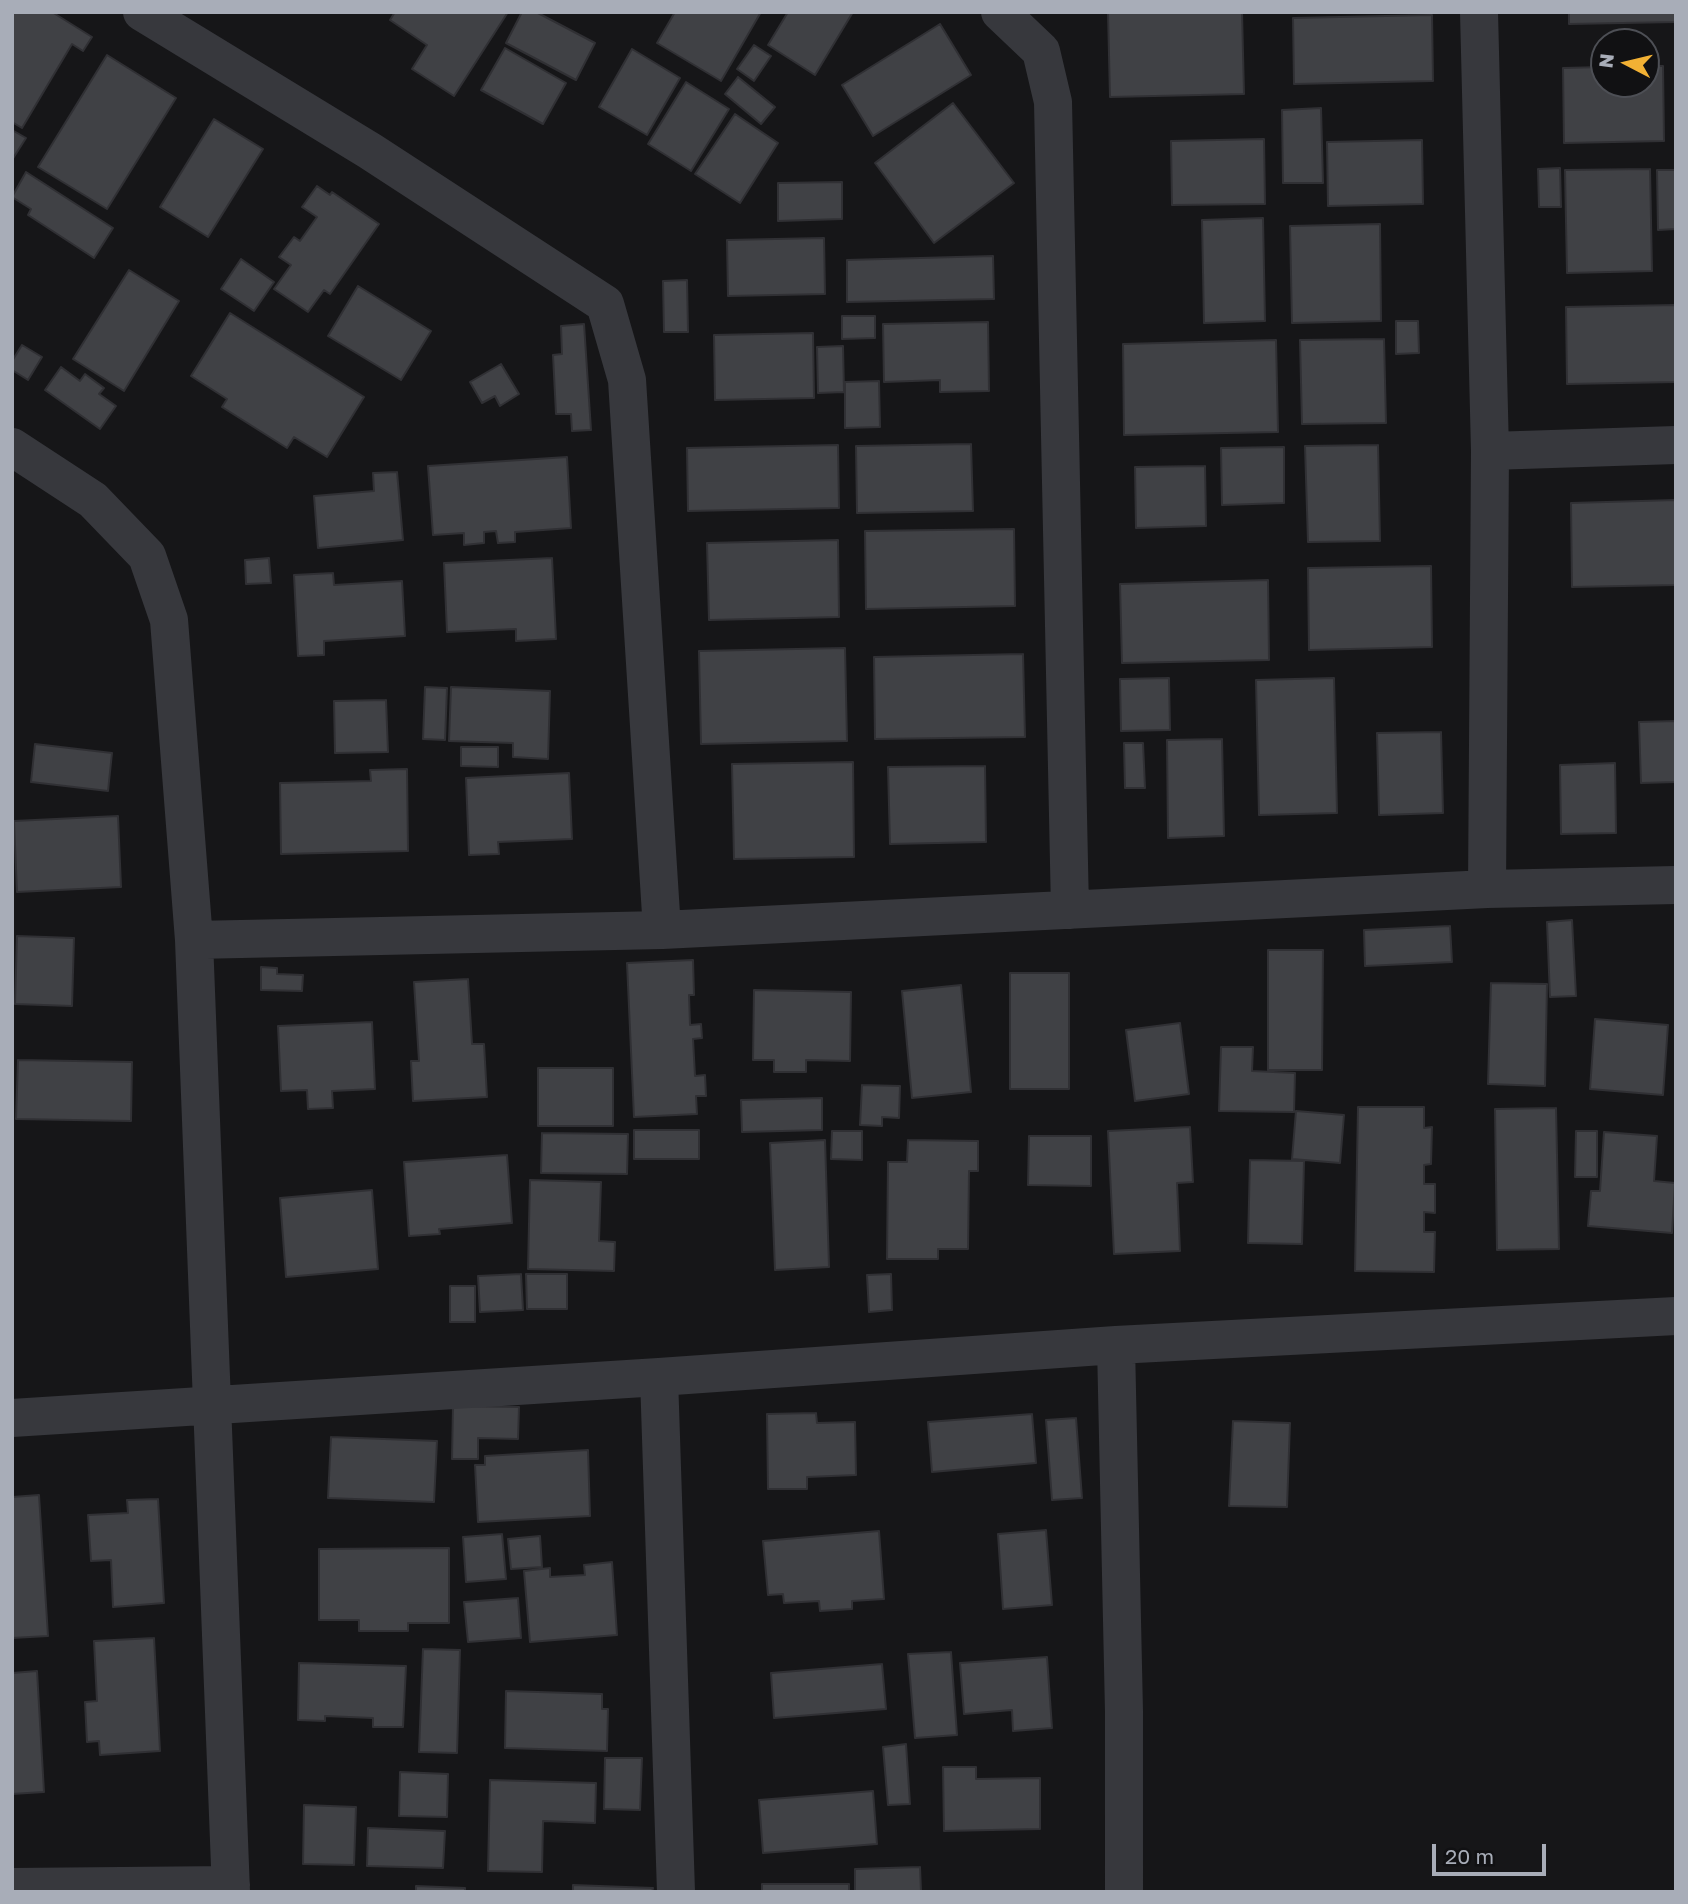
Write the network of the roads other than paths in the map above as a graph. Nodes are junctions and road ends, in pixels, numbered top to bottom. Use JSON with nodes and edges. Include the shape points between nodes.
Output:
{"nodes":[{"id":1,"x":142,"y":12,"type":"edge"},
{"id":2,"x":1000,"y":12,"type":"edge"},
{"id":3,"x":1479,"y":12,"type":"edge"},
{"id":4,"x":1676,"y":445,"type":"edge"},
{"id":5,"x":12,"y":447,"type":"edge"},
{"id":6,"x":1490,"y":451,"type":"junction"},
{"id":7,"x":1676,"y":885,"type":"edge"},
{"id":8,"x":1487,"y":889,"type":"junction"},
{"id":9,"x":1070,"y":911,"type":"junction"},
{"id":10,"x":662,"y":930,"type":"junction"},
{"id":11,"x":194,"y":940,"type":"junction"},
{"id":12,"x":1676,"y":1316,"type":"edge"},
{"id":13,"x":1116,"y":1345,"type":"junction"},
{"id":14,"x":659,"y":1377,"type":"junction"},
{"id":15,"x":212,"y":1404,"type":"junction"},
{"id":16,"x":12,"y":1418,"type":"edge"},
{"id":17,"x":12,"y":1887,"type":"edge"},
{"id":18,"x":231,"y":1888,"type":"edge"},
{"id":19,"x":676,"y":1892,"type":"edge"},
{"id":20,"x":1124,"y":1892,"type":"edge"}],
"edges":[{"from":1,"to":10,"type":"street","via":[[370,151],[605,304],[627,380]]},
{"from":2,"to":9,"type":"street","via":[[1041,51],[1053,102]]},
{"from":3,"to":6,"type":"street"},
{"from":4,"to":6,"type":"street"},
{"from":5,"to":11,"type":"street","via":[[93,500],[146,556],[169,620]]},
{"from":6,"to":8,"type":"street"},
{"from":7,"to":8,"type":"street"},
{"from":8,"to":9,"type":"street"},
{"from":9,"to":10,"type":"street"},
{"from":10,"to":11,"type":"street"},
{"from":11,"to":15,"type":"street"},
{"from":12,"to":13,"type":"street"},
{"from":13,"to":14,"type":"street"},
{"from":13,"to":20,"type":"street"},
{"from":14,"to":15,"type":"street"},
{"from":14,"to":19,"type":"street"},
{"from":15,"to":16,"type":"street"},
{"from":15,"to":18,"type":"street"},
{"from":17,"to":18,"type":"street"}]}
